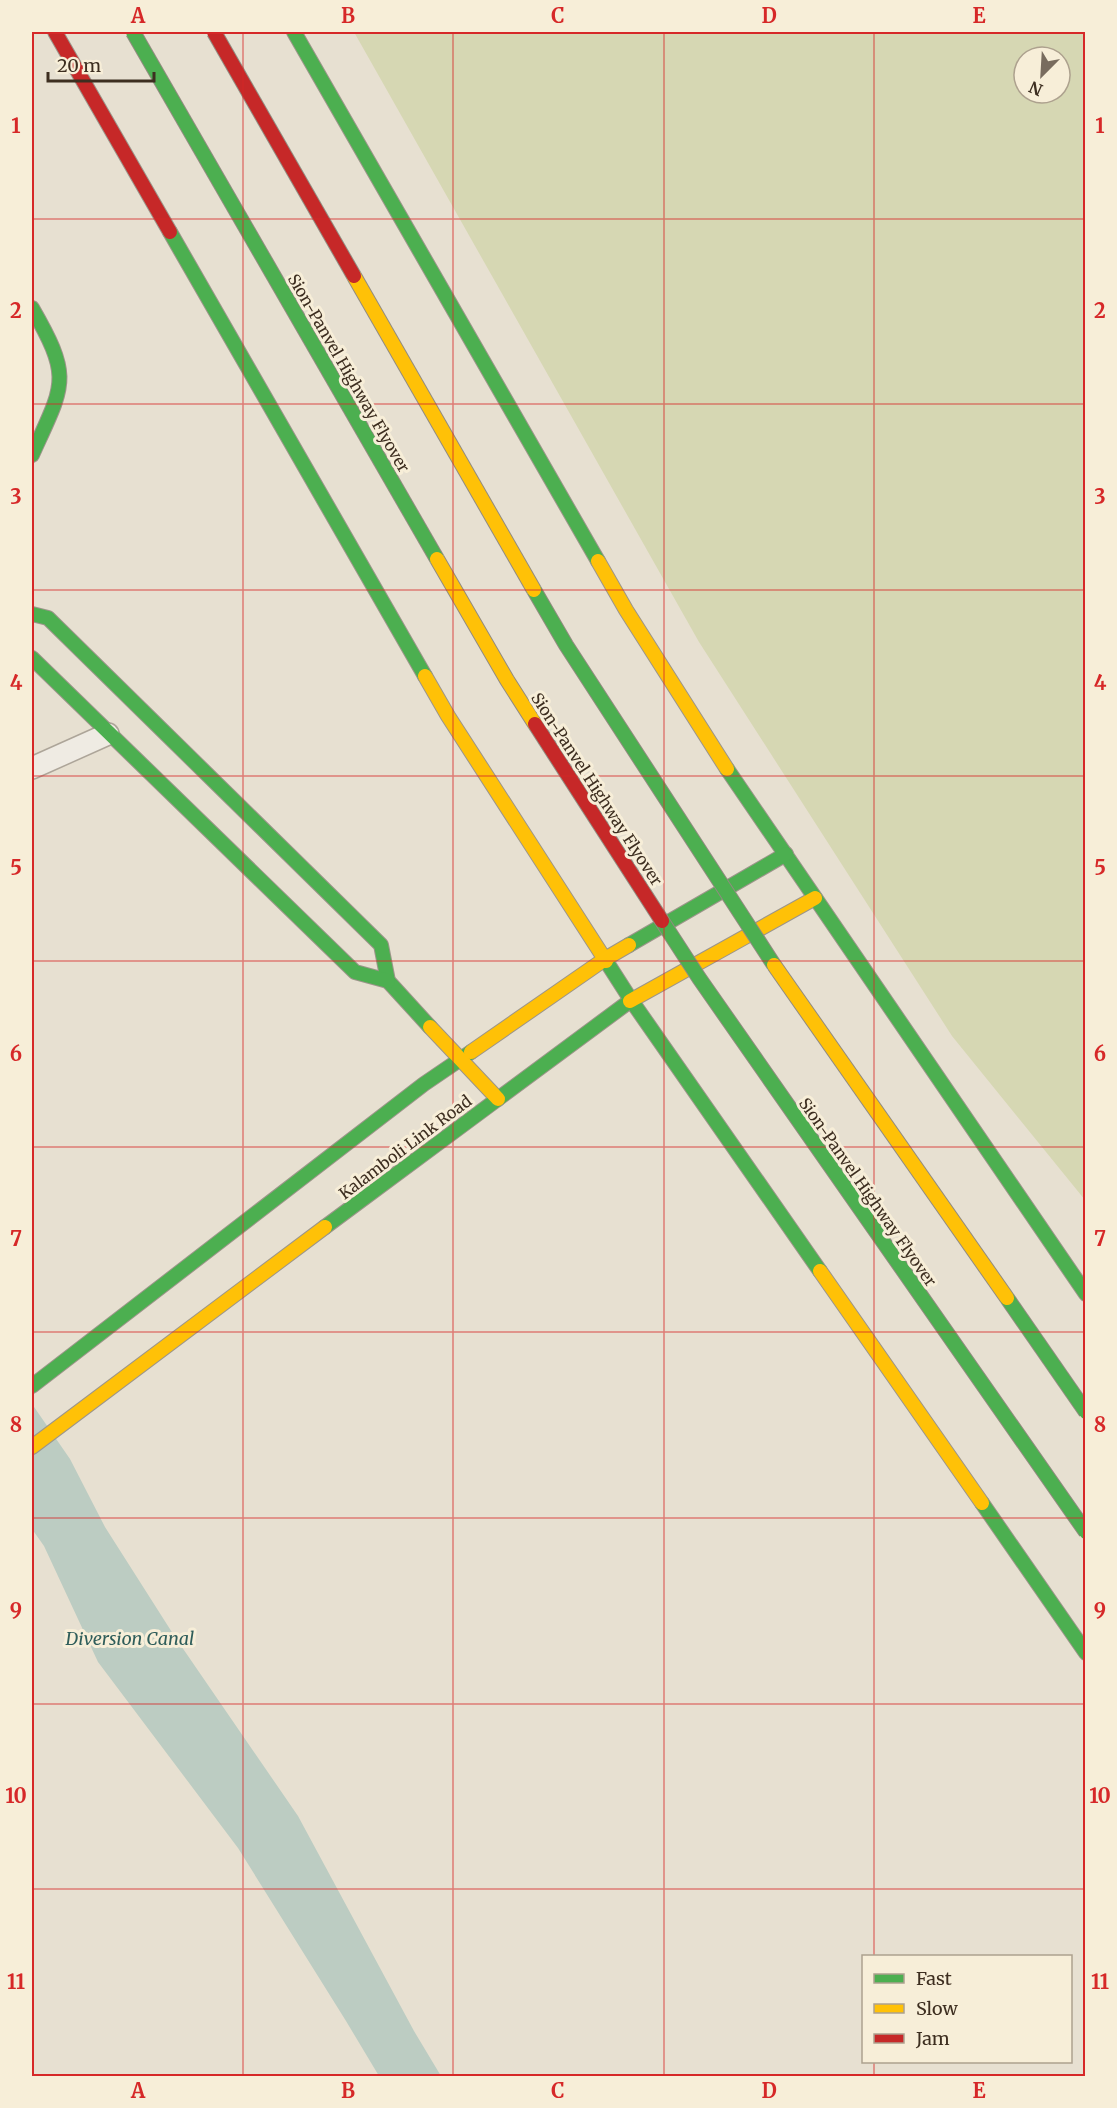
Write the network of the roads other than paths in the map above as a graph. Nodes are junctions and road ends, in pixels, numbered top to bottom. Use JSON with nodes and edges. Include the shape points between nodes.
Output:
{"nodes":[{"id":1,"x":55,"y":32,"type":"edge"},
{"id":2,"x":133,"y":32,"type":"edge"},
{"id":3,"x":214,"y":32,"type":"edge"},
{"id":4,"x":294,"y":32,"type":"edge"},
{"id":5,"x":32,"y":308,"type":"edge"},
{"id":6,"x":32,"y":455,"type":"edge"},
{"id":7,"x":32,"y":614,"type":"edge"},
{"id":8,"x":32,"y":658,"type":"edge"},
{"id":9,"x":108,"y":734,"type":"junction"},
{"id":10,"x":32,"y":768,"type":"edge"},
{"id":11,"x":786,"y":854,"type":"junction"},
{"id":12,"x":815,"y":898,"type":"junction"},
{"id":13,"x":605,"y":959,"type":"junction"},
{"id":14,"x":388,"y":981,"type":"junction"},
{"id":15,"x":631,"y":1000,"type":"junction"},
{"id":16,"x":460,"y":1060,"type":"junction"},
{"id":17,"x":498,"y":1099,"type":"junction"},
{"id":18,"x":1086,"y":1294,"type":"edge"},
{"id":19,"x":32,"y":1386,"type":"edge"},
{"id":20,"x":1086,"y":1412,"type":"edge"},
{"id":21,"x":32,"y":1447,"type":"edge"},
{"id":22,"x":1086,"y":1532,"type":"edge"},
{"id":23,"x":1086,"y":1653,"type":"edge"}],
"edges":[{"from":1,"to":13,"type":"main road","via":[[448,716]]},
{"from":2,"to":22,"type":"main road","name":"Sion-Panvel Highway Flyover","bridge":true,"via":[[507,680],[699,978]]},
{"from":3,"to":20,"type":"main road","bridge":true,"via":[[579,665],[756,939]]},
{"from":4,"to":11,"type":"main road","via":[[626,610]]},
{"from":5,"to":6,"type":"main road","via":[[52,343],[62,378],[56,403]]},
{"from":7,"to":14,"type":"main road","via":[[48,618],[381,945]]},
{"from":8,"to":9,"type":"main road"},
{"from":9,"to":10,"type":"lane"},
{"from":9,"to":14,"type":"main road","via":[[355,972]]},
{"from":11,"to":12,"type":"main road"},
{"from":11,"to":13,"type":"main road"},
{"from":12,"to":15,"type":"main road","name":"Kalamboli Link Road"},
{"from":12,"to":18,"type":"main road"},
{"from":13,"to":15,"type":"main road"},
{"from":13,"to":16,"type":"main road"},
{"from":14,"to":16,"type":"main road"},
{"from":15,"to":17,"type":"main road","name":"Kalamboli Link Road"},
{"from":15,"to":23,"type":"main road"},
{"from":16,"to":17,"type":"main road"},
{"from":16,"to":19,"type":"main road","via":[[424,1084],[307,1181]]},
{"from":17,"to":21,"type":"main road","name":"Kalamboli Link Road","via":[[334,1214]]}]}
